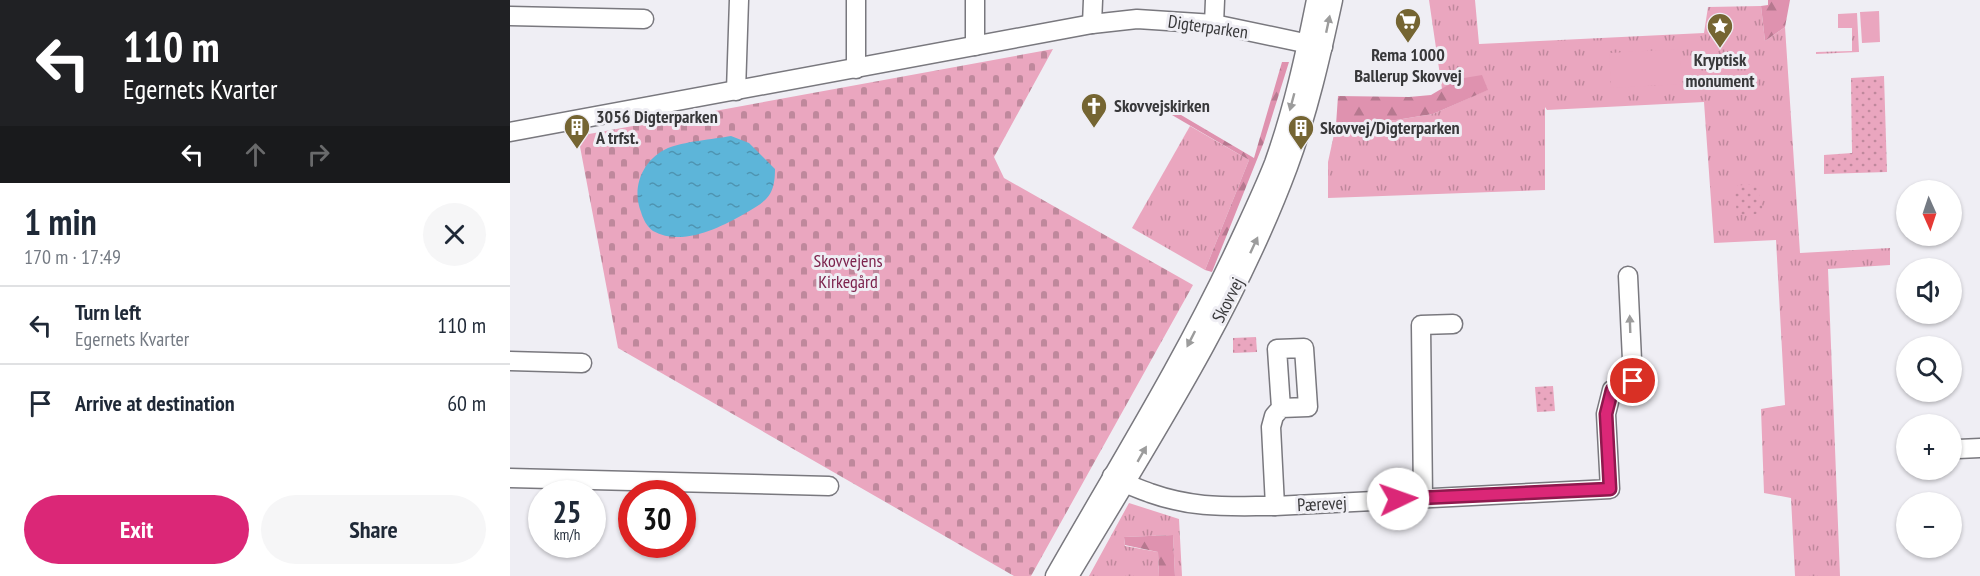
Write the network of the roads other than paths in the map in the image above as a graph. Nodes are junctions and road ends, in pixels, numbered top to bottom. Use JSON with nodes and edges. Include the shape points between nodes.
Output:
{"nodes":[{"id":1,"x":739,"y":0,"type":"edge"},
{"id":2,"x":856,"y":0,"type":"edge"},
{"id":3,"x":975,"y":0,"type":"edge"},
{"id":4,"x":1093,"y":0,"type":"edge"},
{"id":5,"x":1215,"y":0,"type":"edge"},
{"id":6,"x":1316,"y":0,"type":"edge"},
{"id":7,"x":1333,"y":0,"type":"edge"},
{"id":8,"x":510,"y":16,"type":"edge"},
{"id":9,"x":644,"y":19,"type":"dead end"},
{"id":10,"x":1092,"y":24,"type":"junction"},
{"id":11,"x":1214,"y":24,"type":"junction"},
{"id":12,"x":975,"y":45,"type":"junction"},
{"id":13,"x":1315,"y":46,"type":"junction"},
{"id":14,"x":856,"y":69,"type":"junction"},
{"id":15,"x":736,"y":91,"type":"junction"},
{"id":16,"x":510,"y":132,"type":"edge"},
{"id":17,"x":1628,"y":276,"type":"dead end"},
{"id":18,"x":1453,"y":324,"type":"dead end"},
{"id":19,"x":510,"y":361,"type":"edge"},
{"id":20,"x":582,"y":363,"type":"dead end"},
{"id":21,"x":1281,"y":408,"type":"dead end"},
{"id":22,"x":1980,"y":448,"type":"edge"},
{"id":23,"x":1962,"y":449,"type":"edge"},
{"id":24,"x":510,"y":478,"type":"edge"},
{"id":25,"x":1118,"y":480,"type":"junction"},
{"id":26,"x":829,"y":486,"type":"dead end"},
{"id":27,"x":1424,"y":498,"type":"junction"},
{"id":28,"x":1275,"y":506,"type":"junction"},
{"id":29,"x":1055,"y":576,"type":"edge"},
{"id":30,"x":1069,"y":576,"type":"edge"}],
"edges":[{"from":1,"to":15,"type":"street"},
{"from":2,"to":14,"type":"street"},
{"from":3,"to":12,"type":"street"},
{"from":4,"to":10,"type":"street"},
{"from":5,"to":11,"type":"street"},
{"from":6,"to":13,"type":"street","name":"Skovvej"},
{"from":13,"to":7,"type":"street","name":"Skovvej","one_way":true},
{"from":8,"to":9,"type":"street"},
{"from":10,"to":11,"type":"street","name":"Digterparken","via":[[1137,19]]},
{"from":10,"to":12,"type":"street","name":"Digterparken"},
{"from":11,"to":13,"type":"street","name":"Digterparken"},
{"from":12,"to":14,"type":"street","name":"Digterparken"},
{"from":13,"to":25,"type":"street","name":"Skovvej","via":[[1302,124],[1265,221],[1193,365]]},
{"from":14,"to":15,"type":"street","name":"Digterparken"},
{"from":15,"to":16,"type":"street","name":"Digterparken"},
{"from":27,"to":17,"type":"street","name":"Pærevej","one_way":true,"via":[[1610,489],[1606,414],[1612,390],[1633,381]]},
{"from":18,"to":27,"type":"street","via":[[1421,325]]},
{"from":19,"to":20,"type":"street"},
{"from":21,"to":28,"type":"street","via":[[1271,427]]},
{"from":22,"to":23,"type":"street"},
{"from":24,"to":26,"type":"street"},
{"from":25,"to":28,"type":"street","name":"Pærevej","via":[[1166,499],[1202,507]]},
{"from":25,"to":29,"type":"street","name":"Skovvej"},
{"from":25,"to":30,"type":"street","name":"Skovvej"},
{"from":27,"to":28,"type":"street","name":"Pærevej"}]}
